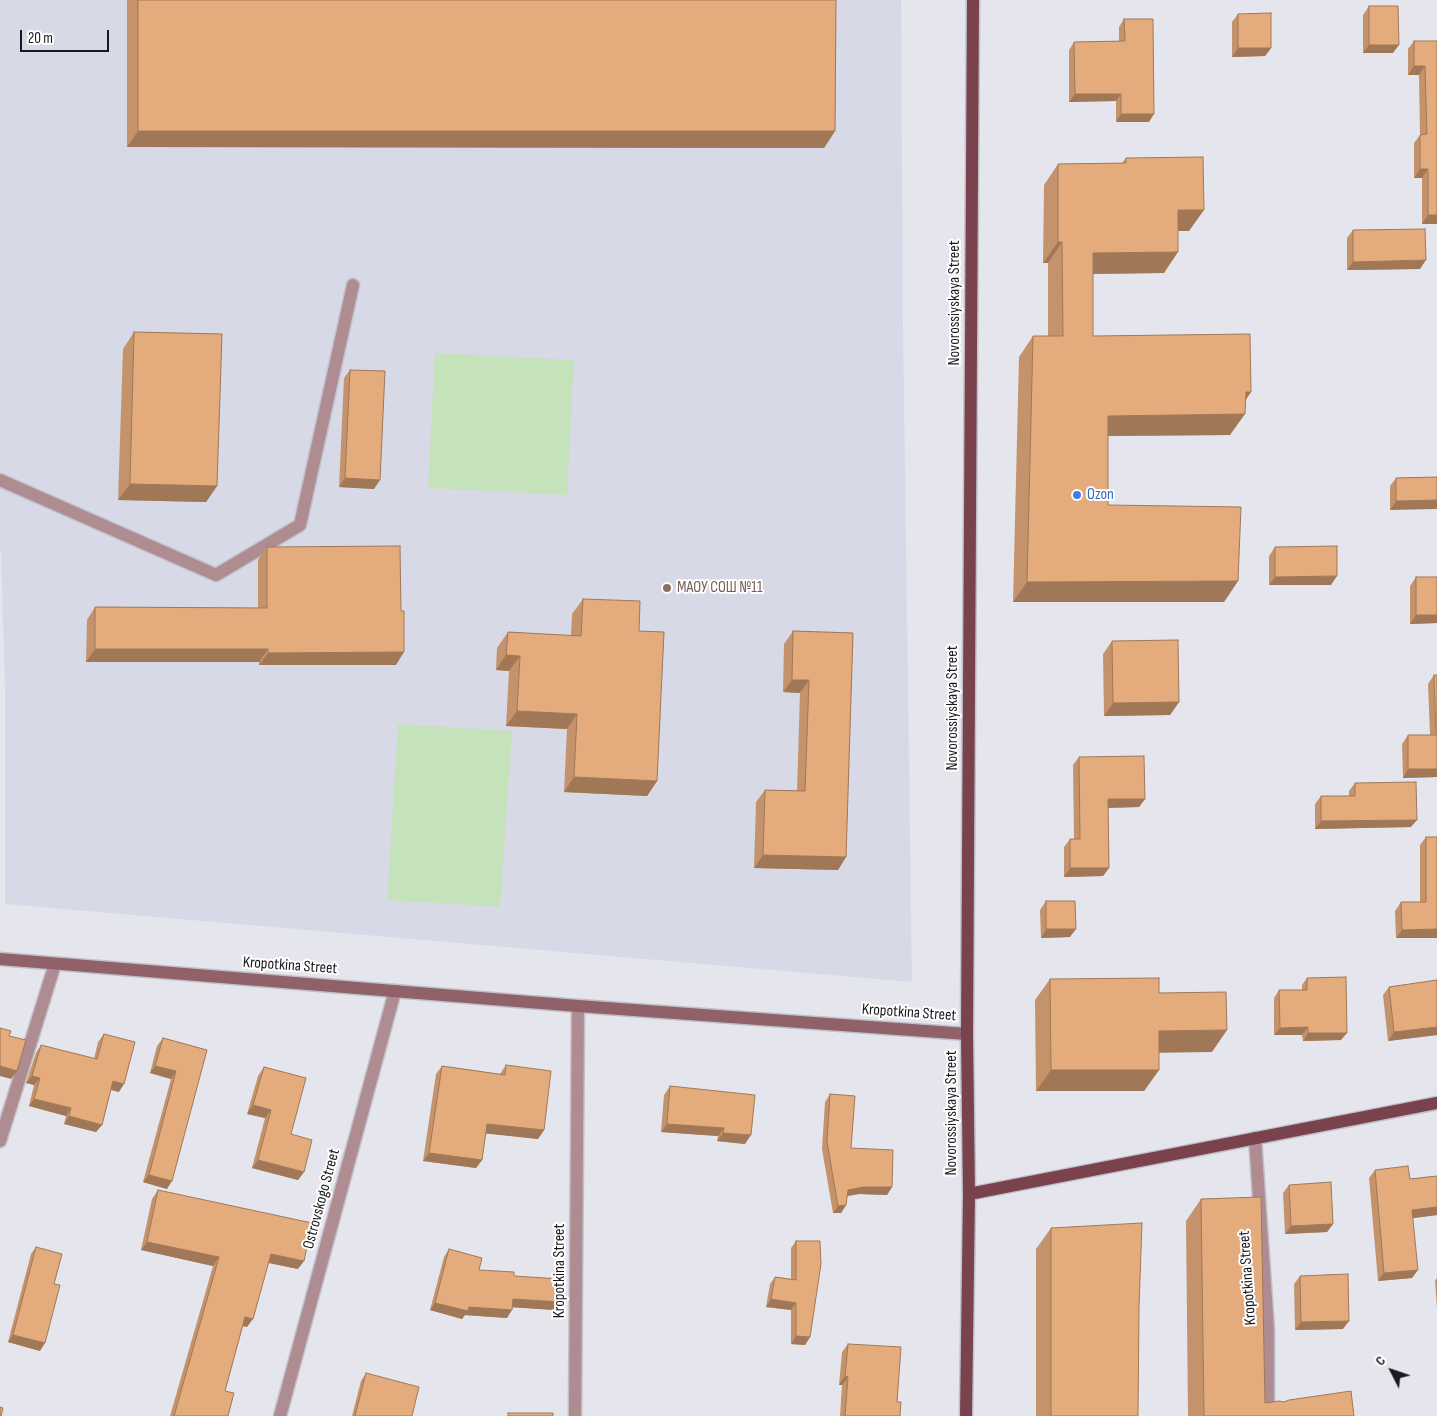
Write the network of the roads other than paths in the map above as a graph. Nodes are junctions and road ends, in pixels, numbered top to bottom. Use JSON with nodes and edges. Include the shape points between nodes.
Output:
{"nodes":[{"id":1,"x":973,"y":0,"type":"edge"},
{"id":2,"x":354,"y":285,"type":"dead end"},
{"id":3,"x":0,"y":480,"type":"edge"},
{"id":4,"x":0,"y":959,"type":"edge"},
{"id":5,"x":55,"y":964,"type":"junction"},
{"id":6,"x":396,"y":991,"type":"junction"},
{"id":7,"x":578,"y":1006,"type":"junction"},
{"id":8,"x":968,"y":1034,"type":"junction"},
{"id":9,"x":1437,"y":1103,"type":"edge"},
{"id":10,"x":1255,"y":1138,"type":"junction"},
{"id":11,"x":0,"y":1141,"type":"edge"},
{"id":12,"x":969,"y":1194,"type":"junction"},
{"id":13,"x":280,"y":1416,"type":"edge"},
{"id":14,"x":575,"y":1416,"type":"edge"},
{"id":15,"x":966,"y":1416,"type":"edge"},
{"id":16,"x":1268,"y":1416,"type":"edge"}],
"edges":[{"from":1,"to":8,"type":"main road","name":"Novorossiyskaya Street"},
{"from":2,"to":3,"type":"street","via":[[300,525],[216,575]]},
{"from":4,"to":5,"type":"main road","name":"Kropotkina Street"},
{"from":5,"to":6,"type":"main road","name":"Kropotkina Street"},
{"from":5,"to":11,"type":"street"},
{"from":6,"to":7,"type":"main road","name":"Kropotkina Street"},
{"from":6,"to":13,"type":"street","name":"Ostrovskogo Street"},
{"from":7,"to":8,"type":"main road","name":"Kropotkina Street"},
{"from":7,"to":14,"type":"street","name":"Kropotkina Street"},
{"from":8,"to":12,"type":"main road","name":"Novorossiyskaya Street"},
{"from":9,"to":10,"type":"main road"},
{"from":10,"to":12,"type":"main road"},
{"from":10,"to":16,"type":"street","name":"Kropotkina Street","via":[[1268,1330]]},
{"from":12,"to":15,"type":"main road","name":"Novorossiyskaya Street"}]}
